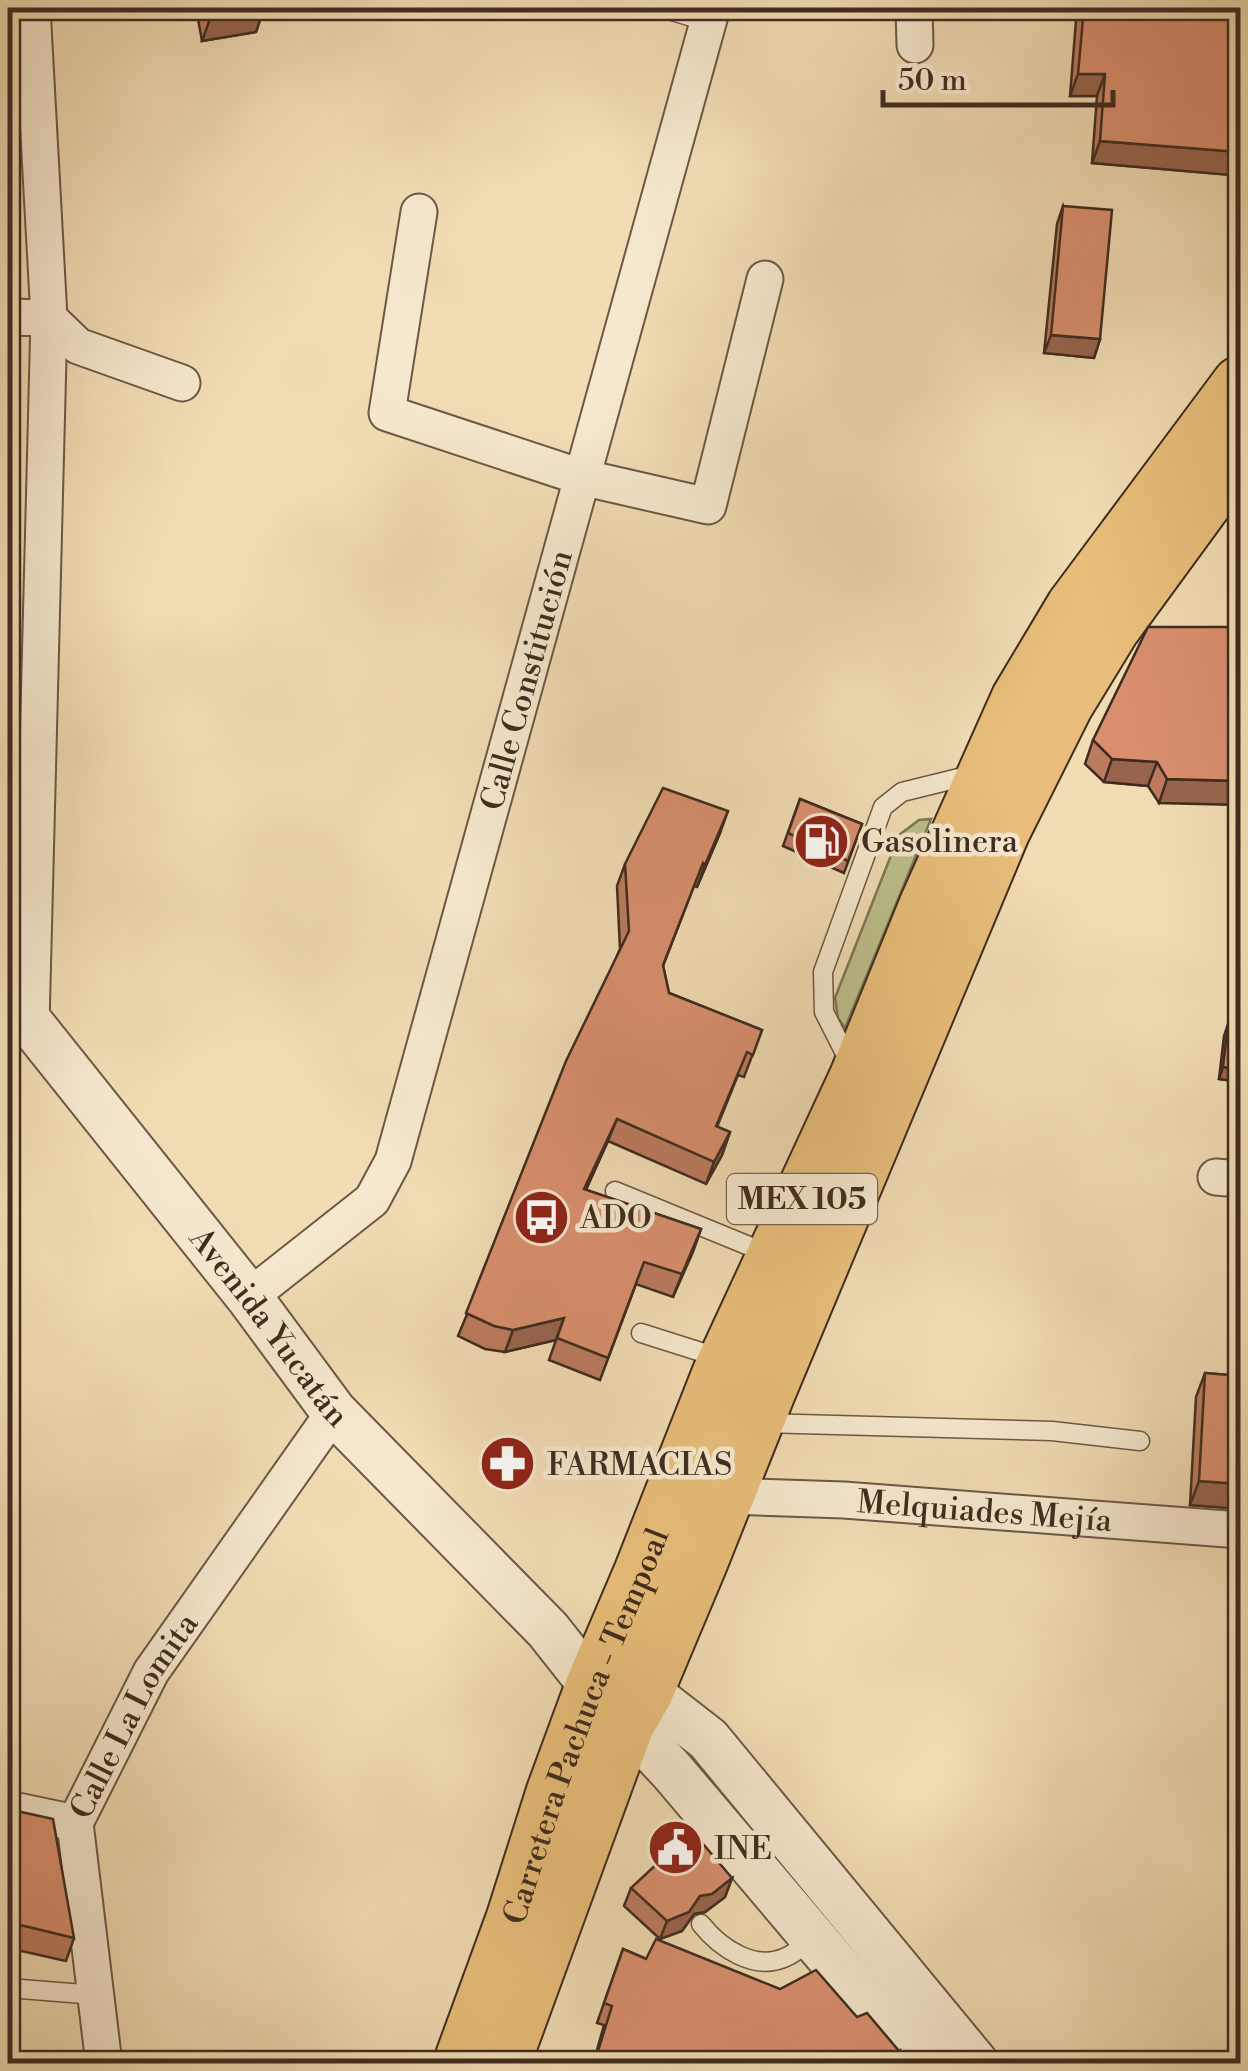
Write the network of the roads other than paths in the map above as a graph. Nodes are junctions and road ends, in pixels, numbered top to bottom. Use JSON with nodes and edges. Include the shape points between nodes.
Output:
{"nodes":[{"id":1,"x":32,"y":8,"type":"edge"},
{"id":2,"x":662,"y":8,"type":"edge"},
{"id":3,"x":914,"y":8,"type":"edge"},
{"id":4,"x":711,"y":15,"type":"edge"},
{"id":5,"x":914,"y":45,"type":"dead end"},
{"id":6,"x":419,"y":212,"type":"dead end"},
{"id":7,"x":765,"y":279,"type":"dead end"},
{"id":8,"x":8,"y":318,"type":"edge"},
{"id":9,"x":50,"y":318,"type":"junction"},
{"id":10,"x":182,"y":383,"type":"dead end"},
{"id":11,"x":1240,"y":384,"type":"edge"},
{"id":12,"x":1240,"y":452,"type":"edge"},
{"id":13,"x":581,"y":477,"type":"junction"},
{"id":14,"x":1012,"y":765,"type":"junction"},
{"id":15,"x":19,"y":1018,"type":"edge"},
{"id":16,"x":874,"y":1089,"type":"junction"},
{"id":17,"x":615,"y":1191,"type":"dead end"},
{"id":18,"x":776,"y":1257,"type":"junction"},
{"id":19,"x":249,"y":1297,"type":"junction"},
{"id":20,"x":641,"y":1334,"type":"dead end"},
{"id":21,"x":742,"y":1387,"type":"junction"},
{"id":22,"x":334,"y":1412,"type":"junction"},
{"id":23,"x":1140,"y":1441,"type":"dead end"},
{"id":24,"x":727,"y":1496,"type":"junction"},
{"id":25,"x":1240,"y":1530,"type":"edge"},
{"id":26,"x":617,"y":1691,"type":"junction"},
{"id":27,"x":8,"y":1809,"type":"edge"},
{"id":28,"x":75,"y":1823,"type":"junction"},
{"id":29,"x":859,"y":1922,"type":"junction"},
{"id":30,"x":701,"y":1924,"type":"edge"},
{"id":31,"x":819,"y":1944,"type":"junction"},
{"id":32,"x":8,"y":1988,"type":"edge"},
{"id":33,"x":96,"y":1996,"type":"junction"},
{"id":34,"x":104,"y":2064,"type":"edge"},
{"id":35,"x":461,"y":2064,"type":"edge"},
{"id":36,"x":502,"y":2064,"type":"edge"},
{"id":37,"x":920,"y":2064,"type":"edge"},
{"id":38,"x":976,"y":2064,"type":"edge"}],
"edges":[{"from":1,"to":9,"type":"street"},
{"from":2,"to":4,"type":"lane"},
{"from":3,"to":5,"type":"street"},
{"from":4,"to":13,"type":"street","name":"Calle Constitución"},
{"from":6,"to":13,"type":"street","via":[[387,413]]},
{"from":7,"to":13,"type":"street","via":[[708,506]]},
{"from":8,"to":9,"type":"street"},
{"from":9,"to":10,"type":"street","via":[[78,346]]},
{"from":9,"to":15,"type":"street"},
{"from":11,"to":14,"type":"main road","name":"Carretera Pachuca - Tempoal","number":"MEX 105","via":[[1074,607],[1019,699]]},
{"from":12,"to":14,"type":"main road","name":"Carretera Pachuca - Tempoal","number":"MEX 105","via":[[1064,705]]},
{"from":13,"to":19,"type":"street","name":"Calle Constitución","via":[[392,1161],[372,1200]]},
{"from":14,"to":16,"type":"main road","name":"Carretera Pachuca - Tempoal","number":"MEX 105","via":[[980,880]]},
{"from":14,"to":16,"type":"lane","via":[[902,792],[884,807],[823,972],[824,1012]]},
{"from":15,"to":19,"type":"street","name":"Avenida Yucatán"},
{"from":16,"to":18,"type":"main road","name":"Carretera Pachuca - Tempoal","number":"MEX 105"},
{"from":16,"to":21,"type":"main road","name":"Carretera Pachuca - Tempoal","number":"MEX 105"},
{"from":17,"to":18,"type":"lane"},
{"from":18,"to":21,"type":"main road","name":"Carretera Pachuca - Tempoal","number":"MEX 105"},
{"from":19,"to":22,"type":"street","name":"Avenida Yucatán"},
{"from":20,"to":21,"type":"lane"},
{"from":21,"to":23,"type":"lane"},
{"from":21,"to":24,"type":"main road","name":"Carretera Pachuca - Tempoal","number":"MEX 105"},
{"from":21,"to":26,"type":"main road","name":"Carretera Pachuca - Tempoal","number":"MEX 105"},
{"from":22,"to":26,"type":"street","name":"Avenida Yucatán","via":[[548,1630]]},
{"from":22,"to":28,"type":"street","name":"Calle La Lomita","via":[[151,1672]]},
{"from":24,"to":25,"type":"street","name":"Melquiades Mejía"},
{"from":24,"to":26,"type":"main road","name":"Carretera Pachuca - Tempoal","number":"MEX 105"},
{"from":26,"to":29,"type":"street","via":[[708,1740]]},
{"from":26,"to":31,"type":"street","via":[[672,1771]]},
{"from":26,"to":35,"type":"main road","name":"Carretera Pachuca - Tempoal","number":"MEX 105","via":[[554,1794]]},
{"from":26,"to":36,"type":"main road","name":"Carretera Pachuca - Tempoal","number":"MEX 105"},
{"from":27,"to":28,"type":"street"},
{"from":28,"to":33,"type":"street","name":"Calle La Lomita"},
{"from":29,"to":31,"type":"street"},
{"from":29,"to":38,"type":"street"},
{"from":30,"to":31,"type":"lane","via":[[732,1953],[760,1962]]},
{"from":31,"to":37,"type":"street"},
{"from":32,"to":33,"type":"lane"},
{"from":33,"to":34,"type":"street","name":"Calle La Lomita"}]}
